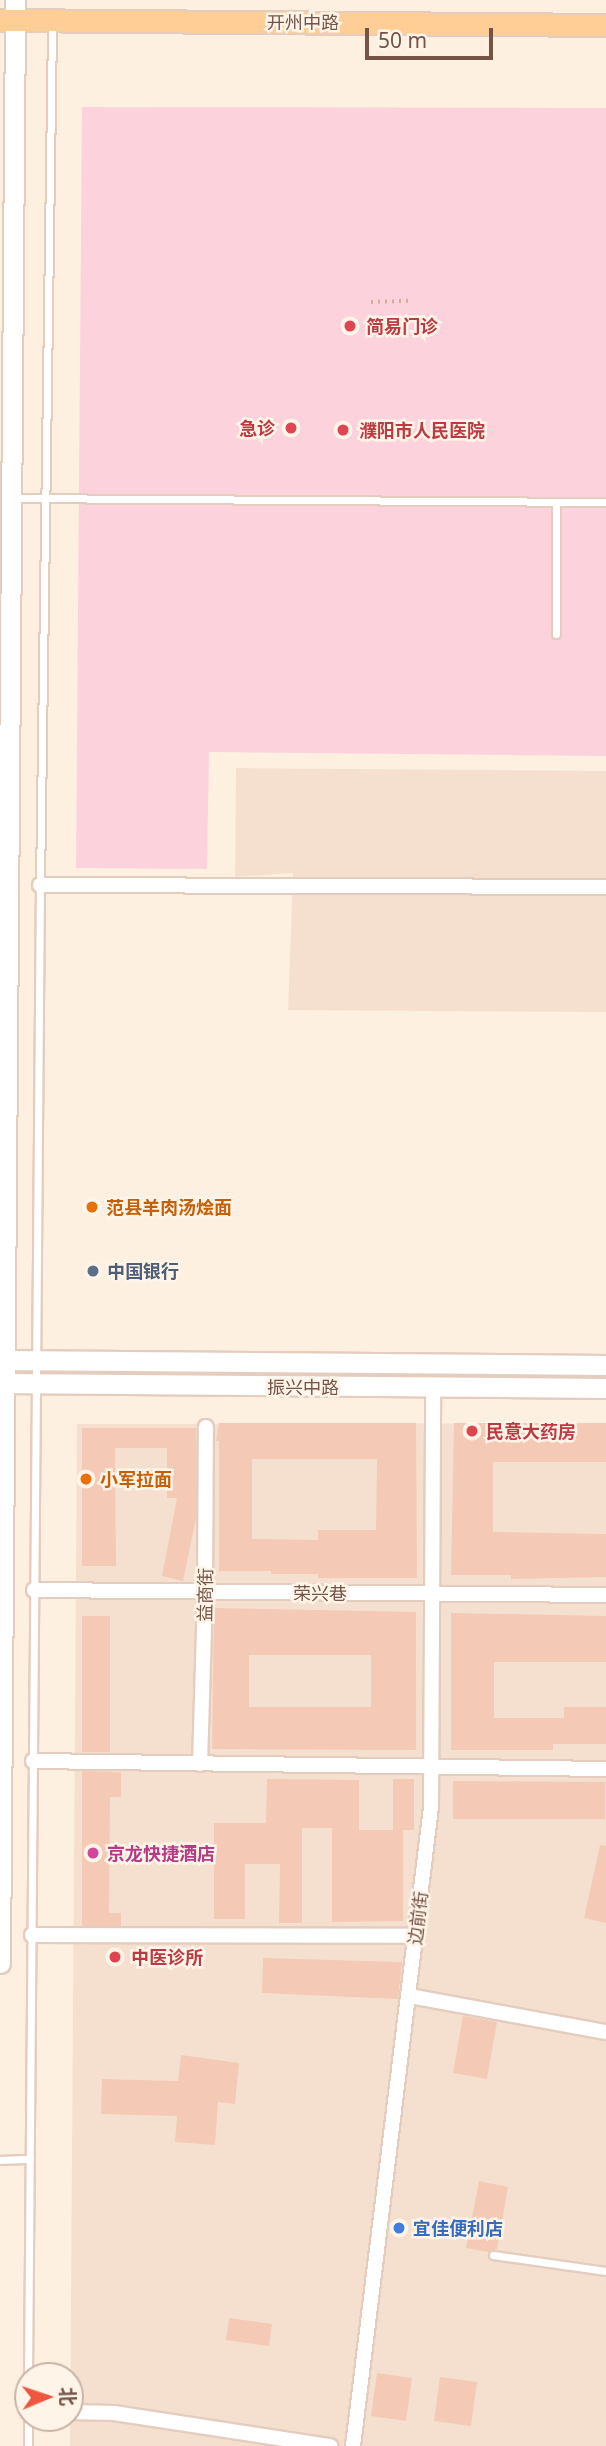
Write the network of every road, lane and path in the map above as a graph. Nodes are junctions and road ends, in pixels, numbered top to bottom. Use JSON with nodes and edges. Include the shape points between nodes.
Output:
{"nodes":[{"id":1,"x":10,"y":13,"type":"edge"},
{"id":2,"x":52,"y":20,"type":"junction"},
{"id":3,"x":606,"y":25,"type":"edge"},
{"id":4,"x":371,"y":302,"type":"dead end"},
{"id":5,"x":408,"y":302,"type":"dead end"},
{"id":6,"x":11,"y":498,"type":"junction"},
{"id":7,"x":46,"y":498,"type":"junction"},
{"id":8,"x":556,"y":502,"type":"junction"},
{"id":9,"x":606,"y":502,"type":"edge"},
{"id":10,"x":556,"y":634,"type":"dead end"},
{"id":11,"x":40,"y":885,"type":"junction"},
{"id":12,"x":606,"y":887,"type":"edge"},
{"id":13,"x":2,"y":1360,"type":"edge"},
{"id":14,"x":36,"y":1361,"type":"junction"},
{"id":15,"x":606,"y":1365,"type":"edge"},
{"id":16,"x":2,"y":1384,"type":"edge"},
{"id":17,"x":36,"y":1385,"type":"junction"},
{"id":18,"x":433,"y":1388,"type":"junction"},
{"id":19,"x":606,"y":1388,"type":"edge"},
{"id":20,"x":205,"y":1427,"type":"dead end"},
{"id":21,"x":34,"y":1590,"type":"junction"},
{"id":22,"x":205,"y":1592,"type":"junction"},
{"id":23,"x":432,"y":1594,"type":"junction"},
{"id":24,"x":606,"y":1595,"type":"edge"},
{"id":25,"x":33,"y":1761,"type":"junction"},
{"id":26,"x":200,"y":1764,"type":"junction"},
{"id":27,"x":431,"y":1767,"type":"junction"},
{"id":28,"x":606,"y":1769,"type":"edge"},
{"id":29,"x":32,"y":1935,"type":"junction"},
{"id":30,"x":415,"y":1936,"type":"junction"},
{"id":31,"x":0,"y":1963,"type":"edge"},
{"id":32,"x":409,"y":1996,"type":"junction"},
{"id":33,"x":606,"y":2032,"type":"edge"},
{"id":34,"x":30,"y":2159,"type":"junction"},
{"id":35,"x":0,"y":2160,"type":"edge"},
{"id":36,"x":493,"y":2255,"type":"dead end"},
{"id":37,"x":606,"y":2271,"type":"edge"},
{"id":38,"x":28,"y":2362,"type":"edge"},
{"id":39,"x":84,"y":2412,"type":"edge"},
{"id":40,"x":330,"y":2446,"type":"edge"},
{"id":41,"x":353,"y":2446,"type":"edge"}],
"edges":[{"from":1,"to":2,"type":"main road","name":"开州中路"},
{"from":1,"to":6,"type":"main road"},
{"from":2,"to":3,"type":"main road","name":"开州中路"},
{"from":2,"to":7,"type":"lane"},
{"from":4,"to":5,"type":"path"},
{"from":6,"to":7,"type":"lane"},
{"from":6,"to":13,"type":"main road"},
{"from":7,"to":8,"type":"lane"},
{"from":7,"to":11,"type":"lane"},
{"from":8,"to":9,"type":"lane"},
{"from":8,"to":10,"type":"lane"},
{"from":11,"to":12,"type":"street"},
{"from":11,"to":14,"type":"lane"},
{"from":13,"to":14,"type":"main road","name":"振兴中路"},
{"from":13,"to":16,"type":"main road"},
{"from":14,"to":15,"type":"main road","name":"振兴中路"},
{"from":14,"to":17,"type":"lane"},
{"from":16,"to":17,"type":"main road","name":"振兴中路"},
{"from":16,"to":31,"type":"main road"},
{"from":17,"to":18,"type":"main road","name":"振兴中路"},
{"from":17,"to":21,"type":"lane"},
{"from":18,"to":19,"type":"main road","name":"振兴中路"},
{"from":18,"to":23,"type":"street","name":"边前街"},
{"from":20,"to":22,"type":"street","name":"益商街"},
{"from":21,"to":22,"type":"street","name":"荣兴巷"},
{"from":21,"to":25,"type":"lane"},
{"from":22,"to":23,"type":"street","name":"荣兴巷"},
{"from":22,"to":26,"type":"street","name":"益商街"},
{"from":23,"to":24,"type":"street","name":"荣兴巷"},
{"from":23,"to":27,"type":"street","name":"边前街"},
{"from":25,"to":26,"type":"street"},
{"from":25,"to":29,"type":"lane"},
{"from":26,"to":27,"type":"street"},
{"from":27,"to":28,"type":"street"},
{"from":27,"to":30,"type":"street","name":"边前街","via":[[431,1807]]},
{"from":29,"to":30,"type":"street"},
{"from":29,"to":34,"type":"lane"},
{"from":30,"to":32,"type":"street","name":"边前街"},
{"from":32,"to":33,"type":"street"},
{"from":32,"to":41,"type":"street","name":"边前街"},
{"from":34,"to":35,"type":"lane"},
{"from":34,"to":38,"type":"lane"},
{"from":36,"to":37,"type":"lane"},
{"from":39,"to":40,"type":"street"}]}
